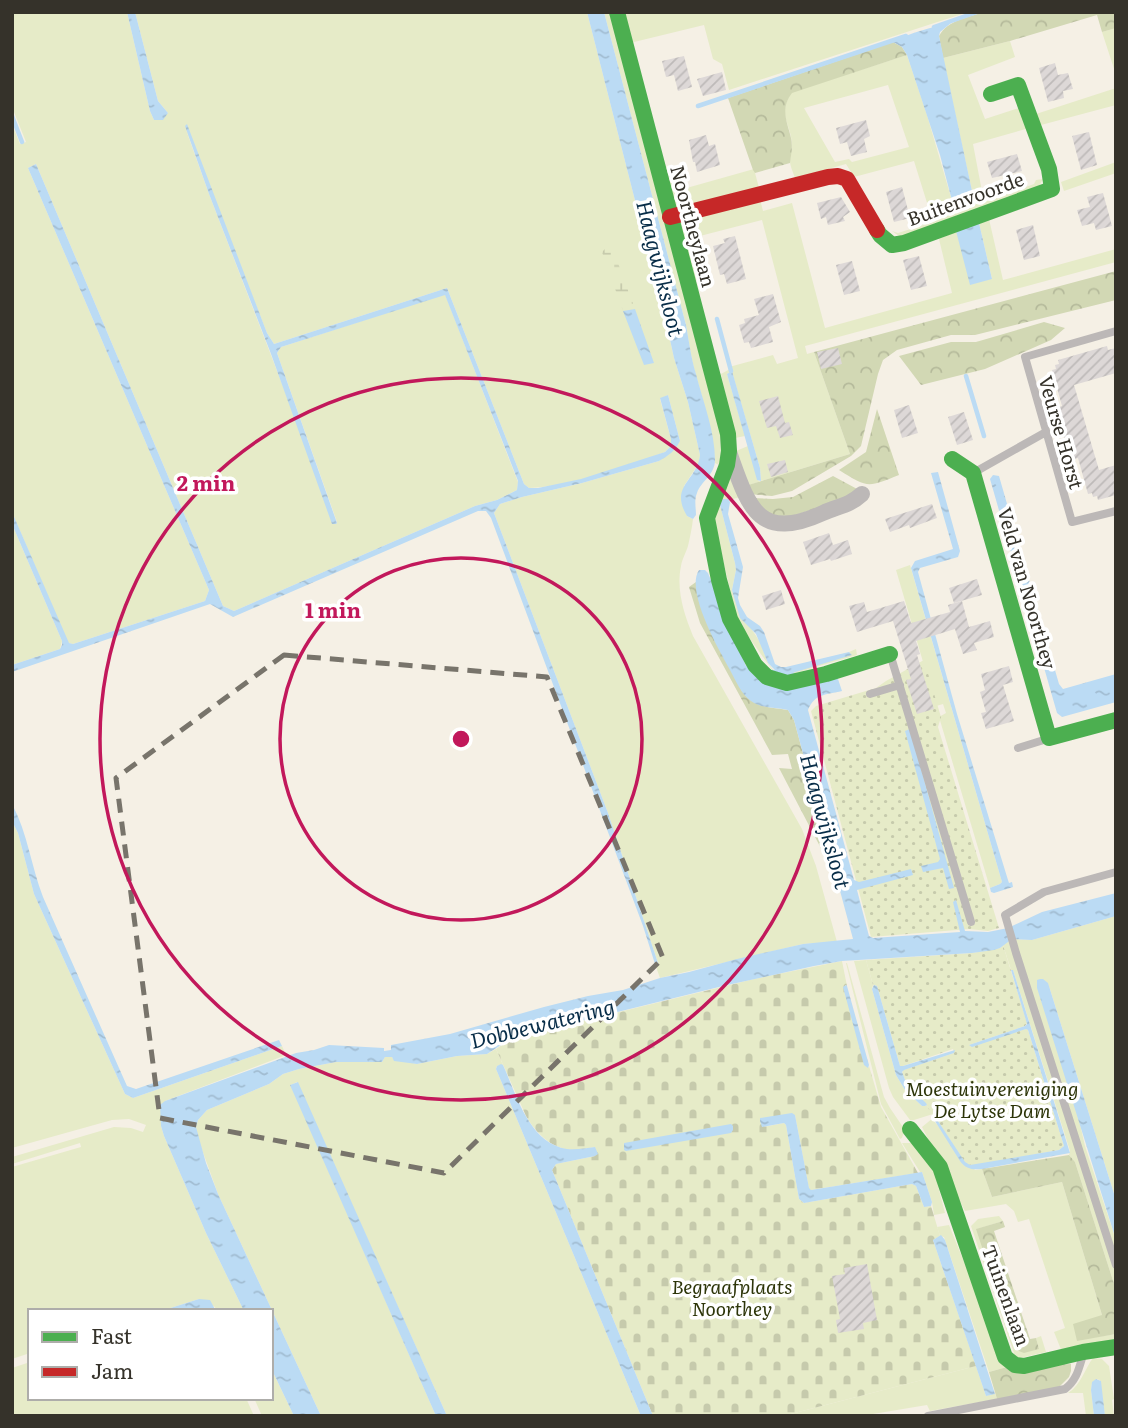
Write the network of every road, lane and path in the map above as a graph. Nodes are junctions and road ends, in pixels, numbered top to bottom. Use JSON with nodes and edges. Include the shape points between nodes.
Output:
{"nodes":[{"id":1,"x":617,"y":12,"type":"edge"},
{"id":2,"x":991,"y":94,"type":"dead end"},
{"id":3,"x":670,"y":217,"type":"junction"},
{"id":4,"x":1116,"y":331,"type":"edge"},
{"id":5,"x":1046,"y":432,"type":"junction"},
{"id":6,"x":729,"y":451,"type":"junction"},
{"id":7,"x":952,"y":460,"type":"dead end"},
{"id":8,"x":973,"y":472,"type":"junction"},
{"id":9,"x":862,"y":494,"type":"dead end"},
{"id":10,"x":1116,"y":511,"type":"edge"},
{"id":11,"x":890,"y":654,"type":"joint"},
{"id":12,"x":900,"y":685,"type":"junction"},
{"id":13,"x":870,"y":694,"type":"dead end"},
{"id":14,"x":1116,"y":720,"type":"edge"},
{"id":15,"x":1049,"y":738,"type":"junction"},
{"id":16,"x":1018,"y":748,"type":"dead end"},
{"id":17,"x":1116,"y":872,"type":"edge"},
{"id":18,"x":971,"y":922,"type":"dead end"},
{"id":19,"x":910,"y":1129,"type":"dead end"},
{"id":20,"x":1116,"y":1265,"type":"edge"},
{"id":21,"x":1116,"y":1347,"type":"edge"},
{"id":22,"x":1083,"y":1352,"type":"junction"},
{"id":23,"x":928,"y":1416,"type":"edge"}],
"edges":[{"from":1,"to":3,"type":"street","name":"Noortheylaan"},
{"from":2,"to":3,"type":"street","name":"Buitenvoorde","via":[[1018,85],[1052,189],[892,245],[880,235],[847,179],[838,176]]},
{"from":3,"to":6,"type":"street","name":"Noortheylaan","via":[[729,434]]},
{"from":4,"to":5,"type":"lane","name":"Veurse Horst","via":[[1025,357]]},
{"from":5,"to":8,"type":"lane"},
{"from":5,"to":10,"type":"lane","name":"Veurse Horst","via":[[1072,522]]},
{"from":6,"to":9,"type":"street","name":"Noortheylaan","via":[[750,505],[775,523],[802,521],[853,502]]},
{"from":6,"to":11,"type":"street","name":"Noortheylaan","via":[[708,518],[730,619],[755,665],[767,677],[787,683]]},
{"from":7,"to":8,"type":"street"},
{"from":8,"to":15,"type":"street","name":"Veld van Noorthey"},
{"from":11,"to":12,"type":"lane"},
{"from":12,"to":13,"type":"lane"},
{"from":12,"to":18,"type":"lane"},
{"from":14,"to":15,"type":"street"},
{"from":15,"to":16,"type":"lane"},
{"from":17,"to":20,"type":"lane","via":[[1044,892],[1005,915]]},
{"from":19,"to":22,"type":"street","name":"Tuinenlaan","via":[[940,1167],[1005,1357],[1024,1366]]},
{"from":21,"to":22,"type":"street","name":"Tuinenlaan"},
{"from":22,"to":23,"type":"lane","via":[[1076,1377],[1065,1389]]}]}
